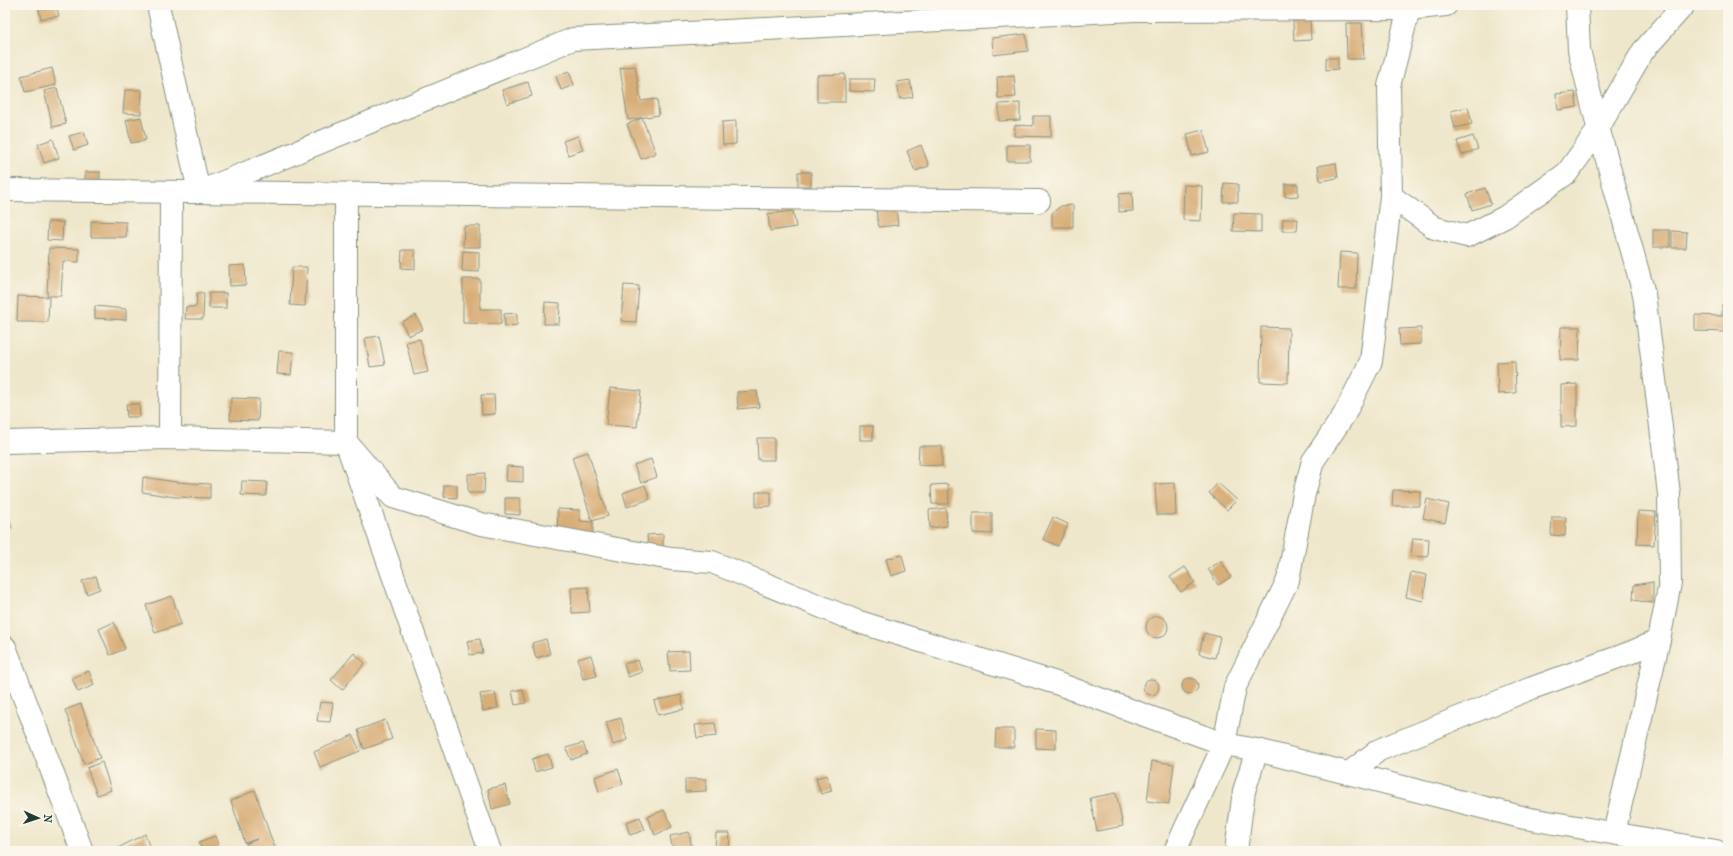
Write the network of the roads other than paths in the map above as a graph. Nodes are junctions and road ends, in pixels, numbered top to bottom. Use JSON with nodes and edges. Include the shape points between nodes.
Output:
{"nodes":[{"id":1,"x":158,"y":5,"type":"edge"},
{"id":2,"x":1446,"y":5,"type":"edge"},
{"id":3,"x":1577,"y":5,"type":"edge"},
{"id":4,"x":1684,"y":5,"type":"edge"},
{"id":5,"x":1135,"y":8,"type":"edge"},
{"id":6,"x":1409,"y":9,"type":"junction"},
{"id":7,"x":1598,"y":127,"type":"junction"},
{"id":8,"x":5,"y":190,"type":"edge"},
{"id":9,"x":171,"y":192,"type":"junction"},
{"id":10,"x":199,"y":192,"type":"junction"},
{"id":11,"x":346,"y":194,"type":"junction"},
{"id":12,"x":1390,"y":196,"type":"junction"},
{"id":13,"x":1039,"y":201,"type":"dead end"},
{"id":14,"x":170,"y":438,"type":"junction"},
{"id":15,"x":5,"y":442,"type":"edge"},
{"id":16,"x":346,"y":442,"type":"junction"},
{"id":17,"x":1659,"y":640,"type":"junction"},
{"id":18,"x":5,"y":647,"type":"edge"},
{"id":19,"x":1224,"y":744,"type":"junction"},
{"id":20,"x":1257,"y":750,"type":"junction"},
{"id":21,"x":1349,"y":773,"type":"junction"},
{"id":22,"x":1614,"y":833,"type":"junction"},
{"id":23,"x":82,"y":851,"type":"edge"},
{"id":24,"x":490,"y":851,"type":"edge"},
{"id":25,"x":1175,"y":851,"type":"edge"},
{"id":26,"x":1236,"y":851,"type":"edge"},
{"id":27,"x":1716,"y":851,"type":"edge"}],
"edges":[{"from":1,"to":10,"type":"street"},
{"from":2,"to":6,"type":"street"},
{"from":3,"to":7,"type":"street","via":[[1579,50]]},
{"from":4,"to":7,"type":"street","via":[[1643,51]]},
{"from":5,"to":6,"type":"street"},
{"from":5,"to":10,"type":"street","via":[[573,39]]},
{"from":6,"to":12,"type":"street","via":[[1389,86]]},
{"from":7,"to":12,"type":"street","via":[[1567,173],[1505,217],[1467,236],[1435,228]]},
{"from":7,"to":17,"type":"street","via":[[1644,294],[1669,494],[1670,583]]},
{"from":8,"to":9,"type":"street"},
{"from":9,"to":10,"type":"street"},
{"from":9,"to":14,"type":"street"},
{"from":10,"to":11,"type":"street"},
{"from":11,"to":13,"type":"street"},
{"from":11,"to":16,"type":"street"},
{"from":12,"to":19,"type":"street","via":[[1370,361],[1344,415],[1313,461],[1304,494],[1288,580],[1235,687]]},
{"from":14,"to":15,"type":"street"},
{"from":14,"to":16,"type":"street"},
{"from":16,"to":19,"type":"street","via":[[393,497],[481,524],[671,559],[712,562],[856,621],[1056,683]]},
{"from":16,"to":24,"type":"street"},
{"from":17,"to":21,"type":"street","via":[[1379,750]]},
{"from":17,"to":22,"type":"street"},
{"from":18,"to":23,"type":"street"},
{"from":19,"to":20,"type":"street"},
{"from":19,"to":25,"type":"street"},
{"from":20,"to":21,"type":"street"},
{"from":20,"to":26,"type":"street","via":[[1244,791]]},
{"from":21,"to":22,"type":"street","via":[[1525,818]]},
{"from":22,"to":27,"type":"street"}]}
